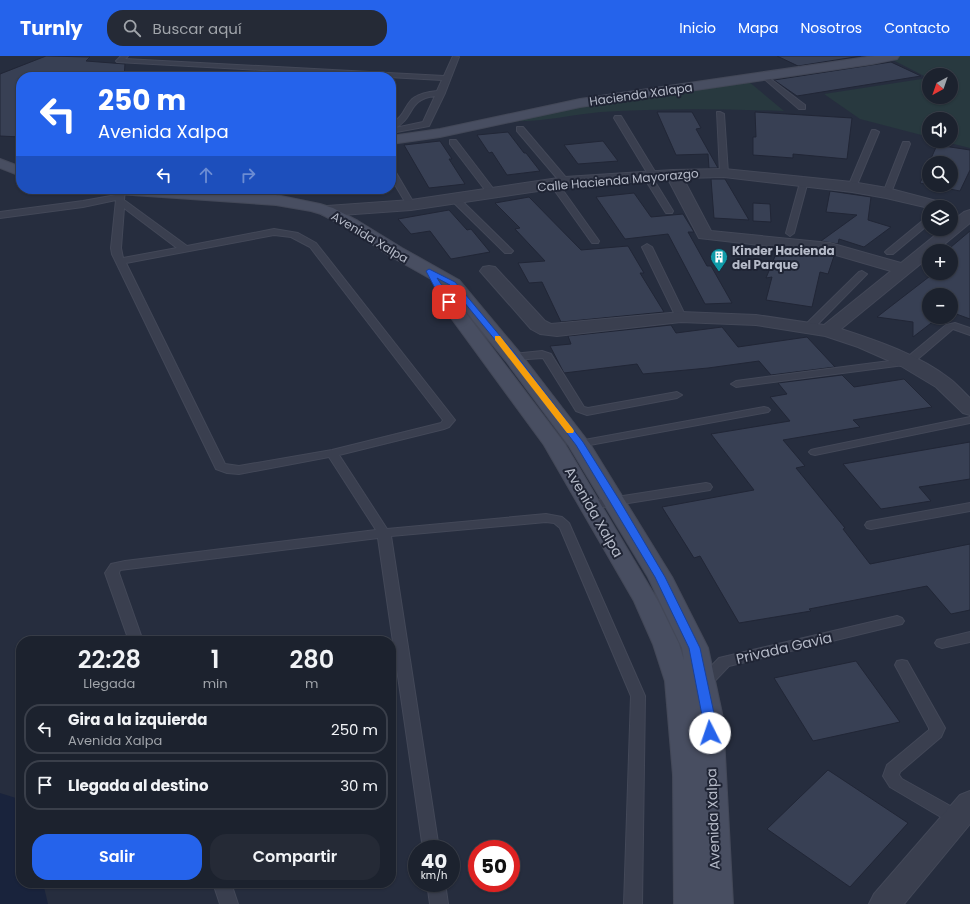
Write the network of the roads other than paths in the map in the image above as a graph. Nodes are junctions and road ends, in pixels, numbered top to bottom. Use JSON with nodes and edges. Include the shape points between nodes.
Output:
{"nodes":[{"id":1,"x":124,"y":56,"type":"edge"},
{"id":2,"x":456,"y":56,"type":"edge"},
{"id":3,"x":893,"y":56,"type":"edge"},
{"id":4,"x":331,"y":72,"type":"edge"},
{"id":5,"x":396,"y":75,"type":"edge"},
{"id":6,"x":764,"y":76,"type":"junction"},
{"id":7,"x":446,"y":78,"type":"junction"},
{"id":8,"x":441,"y":93,"type":"junction"},
{"id":9,"x":802,"y":107,"type":"dead end"},
{"id":10,"x":720,"y":114,"type":"dead end"},
{"id":11,"x":618,"y":118,"type":"dead end"},
{"id":12,"x":396,"y":124,"type":"edge"},
{"id":13,"x":520,"y":129,"type":"dead end"},
{"id":14,"x":396,"y":130,"type":"edge"},
{"id":15,"x":875,"y":132,"type":"dead end"},
{"id":16,"x":396,"y":139,"type":"edge"},
{"id":17,"x":453,"y":142,"type":"dead end"},
{"id":18,"x":906,"y":144,"type":"dead end"},
{"id":19,"x":0,"y":163,"type":"edge"},
{"id":20,"x":16,"y":165,"type":"edge"},
{"id":21,"x":16,"y":170,"type":"edge"},
{"id":22,"x":724,"y":173,"type":"junction"},
{"id":23,"x":673,"y":174,"type":"junction"},
{"id":24,"x":650,"y":175,"type":"junction"},
{"id":25,"x":396,"y":180,"type":"edge"},
{"id":26,"x":804,"y":181,"type":"junction"},
{"id":27,"x":560,"y":183,"type":"junction"},
{"id":28,"x":852,"y":187,"type":"junction"},
{"id":29,"x":492,"y":193,"type":"junction"},
{"id":30,"x":887,"y":193,"type":"junction"},
{"id":31,"x":120,"y":194,"type":"edge"},
{"id":32,"x":273,"y":195,"type":"edge"},
{"id":33,"x":455,"y":199,"type":"junction"},
{"id":34,"x":922,"y":202,"type":"edge"},
{"id":35,"x":411,"y":205,"type":"junction"},
{"id":36,"x":326,"y":211,"type":"junction"},
{"id":37,"x":669,"y":211,"type":"dead end"},
{"id":38,"x":958,"y":211,"type":"edge"},
{"id":39,"x":970,"y":214,"type":"edge"},
{"id":40,"x":0,"y":215,"type":"edge"},
{"id":41,"x":352,"y":224,"type":"junction"},
{"id":42,"x":922,"y":226,"type":"edge"},
{"id":43,"x":790,"y":233,"type":"dead end"},
{"id":44,"x":595,"y":241,"type":"dead end"},
{"id":45,"x":647,"y":247,"type":"dead end"},
{"id":46,"x":185,"y":249,"type":"junction"},
{"id":47,"x":508,"y":251,"type":"dead end"},
{"id":48,"x":890,"y":252,"type":"dead end"},
{"id":49,"x":121,"y":261,"type":"junction"},
{"id":50,"x":903,"y":269,"type":"junction"},
{"id":51,"x":489,"y":271,"type":"dead end"},
{"id":52,"x":862,"y":274,"type":"dead end"},
{"id":53,"x":681,"y":317,"type":"junction"},
{"id":54,"x":808,"y":328,"type":"junction"},
{"id":55,"x":828,"y":331,"type":"junction"},
{"id":56,"x":970,"y":332,"type":"edge"},
{"id":57,"x":503,"y":359,"type":"junction"},
{"id":58,"x":908,"y":362,"type":"junction"},
{"id":59,"x":736,"y":384,"type":"dead end"},
{"id":60,"x":677,"y":395,"type":"dead end"},
{"id":61,"x":970,"y":409,"type":"edge"},
{"id":62,"x":764,"y":410,"type":"dead end"},
{"id":63,"x":970,"y":420,"type":"edge"},
{"id":64,"x":568,"y":446,"type":"junction"},
{"id":65,"x":815,"y":452,"type":"dead end"},
{"id":66,"x":332,"y":453,"type":"junction"},
{"id":67,"x":706,"y":487,"type":"dead end"},
{"id":68,"x":615,"y":501,"type":"junction"},
{"id":69,"x":591,"y":505,"type":"junction"},
{"id":70,"x":970,"y":507,"type":"edge"},
{"id":71,"x":872,"y":525,"type":"dead end"},
{"id":72,"x":384,"y":533,"type":"junction"},
{"id":73,"x":897,"y":621,"type":"dead end"},
{"id":74,"x":134,"y":636,"type":"edge"},
{"id":75,"x":970,"y":637,"type":"edge"},
{"id":76,"x":942,"y":643,"type":"dead end"},
{"id":77,"x":902,"y":665,"type":"dead end"},
{"id":78,"x":678,"y":681,"type":"junction"},
{"id":79,"x":703,"y":684,"type":"junction"},
{"id":80,"x":964,"y":811,"type":"edge"},
{"id":81,"x":430,"y":840,"type":"edge"},
{"id":82,"x":224,"y":888,"type":"edge"},
{"id":83,"x":437,"y":892,"type":"edge"},
{"id":84,"x":229,"y":904,"type":"edge"},
{"id":85,"x":439,"y":904,"type":"edge"},
{"id":86,"x":633,"y":904,"type":"edge"},
{"id":87,"x":690,"y":904,"type":"edge"},
{"id":88,"x":716,"y":904,"type":"edge"},
{"id":89,"x":884,"y":904,"type":"edge"}],
"edges":[{"from":1,"to":4,"type":"lane","via":[[119,61]]},
{"from":2,"to":7,"type":"lane"},
{"from":3,"to":6,"type":"main road","name":"Hacienda Xalapa"},
{"from":5,"to":7,"type":"lane"},
{"from":6,"to":9,"type":"lane"},
{"from":6,"to":16,"type":"main road","name":"Hacienda Xalapa","via":[[580,103],[440,133]]},
{"from":7,"to":8,"type":"lane"},
{"from":8,"to":12,"type":"lane","via":[[415,99]]},
{"from":8,"to":14,"type":"lane","via":[[426,124]]},
{"from":10,"to":22,"type":"lane"},
{"from":11,"to":24,"type":"lane"},
{"from":13,"to":27,"type":"lane"},
{"from":15,"to":28,"type":"lane"},
{"from":17,"to":29,"type":"lane"},
{"from":18,"to":30,"type":"lane"},
{"from":19,"to":20,"type":"main road"},
{"from":19,"to":21,"type":"main road"},
{"from":22,"to":23,"type":"street","name":"Calle Hacienda Mayorazgo"},
{"from":22,"to":26,"type":"street","name":"Calle Hacienda Mayorazgo"},
{"from":23,"to":24,"type":"street","name":"Calle Hacienda Mayorazgo"},
{"from":23,"to":50,"type":"street","via":[[705,235],[830,248]]},
{"from":24,"to":27,"type":"street","name":"Calle Hacienda Mayorazgo"},
{"from":24,"to":37,"type":"lane"},
{"from":25,"to":35,"type":"lane"},
{"from":26,"to":28,"type":"street","name":"Calle Hacienda Mayorazgo"},
{"from":26,"to":43,"type":"lane"},
{"from":27,"to":29,"type":"street","name":"Calle Hacienda Mayorazgo"},
{"from":27,"to":44,"type":"lane"},
{"from":28,"to":30,"type":"street","name":"Calle Hacienda Mayorazgo"},
{"from":29,"to":33,"type":"street","name":"Calle Hacienda Mayorazgo"},
{"from":30,"to":34,"type":"street","name":"Calle Hacienda Mayorazgo"},
{"from":31,"to":32,"type":"main road","name":"Avenida Xalpa"},
{"from":31,"to":40,"type":"lane","via":[[83,204]]},
{"from":31,"to":46,"type":"lane"},
{"from":31,"to":49,"type":"lane","via":[[116,248]]},
{"from":32,"to":36,"type":"main road","name":"Avenida Xalpa"},
{"from":33,"to":35,"type":"street","name":"Calle Hacienda Mayorazgo"},
{"from":33,"to":47,"type":"lane"},
{"from":35,"to":36,"type":"street","name":"Calle Hacienda Mayorazgo"},
{"from":35,"to":41,"type":"street","name":"Calle Hacienda Mayorazgo"},
{"from":36,"to":41,"type":"main road","name":"Avenida Xalpa"},
{"from":38,"to":39,"type":"street"},
{"from":39,"to":50,"type":"street"},
{"from":41,"to":57,"type":"main road","name":"Avenida Xalpa","via":[[429,271],[440,292]]},
{"from":42,"to":48,"type":"lane"},
{"from":45,"to":53,"type":"lane"},
{"from":46,"to":49,"type":"lane"},
{"from":46,"to":66,"type":"lane","via":[[274,232],[307,239],[449,420],[446,425],[440,427]]},
{"from":49,"to":66,"type":"lane","via":[[220,466],[239,470]]},
{"from":50,"to":55,"type":"street"},
{"from":51,"to":53,"type":"street","via":[[538,326],[547,330]]},
{"from":52,"to":54,"type":"lane"},
{"from":53,"to":54,"type":"street","via":[[756,320]]},
{"from":54,"to":55,"type":"street"},
{"from":55,"to":58,"type":"street","via":[[865,343]]},
{"from":56,"to":58,"type":"lane","via":[[955,326],[950,327]]},
{"from":57,"to":60,"type":"lane","via":[[542,354],[547,356],[583,412]]},
{"from":57,"to":64,"type":"main road","name":"Avenida Xalpa"},
{"from":58,"to":59,"type":"lane"},
{"from":58,"to":61,"type":"street","via":[[943,383]]},
{"from":62,"to":64,"type":"lane"},
{"from":63,"to":65,"type":"lane"},
{"from":64,"to":68,"type":"main road","name":"Avenida Xalpa"},
{"from":64,"to":69,"type":"main road","name":"Avenida Xalpa"},
{"from":66,"to":72,"type":"lane"},
{"from":67,"to":68,"type":"lane"},
{"from":68,"to":69,"type":"lane"},
{"from":68,"to":79,"type":"main road","name":"Avenida Xalpa","via":[[660,577],[695,648]]},
{"from":69,"to":78,"type":"main road","name":"Avenida Xalpa","via":[[646,601],[666,644]]},
{"from":70,"to":71,"type":"lane"},
{"from":72,"to":74,"type":"lane","via":[[116,567],[112,573]]},
{"from":72,"to":81,"type":"lane"},
{"from":72,"to":86,"type":"lane","via":[[546,518],[558,520],[565,526],[638,696]]},
{"from":73,"to":79,"type":"lane","name":"Privada Gavia","via":[[724,662]]},
{"from":75,"to":76,"type":"lane"},
{"from":77,"to":80,"type":"lane","via":[[937,728],[936,733],[893,769],[891,776],[896,783]]},
{"from":78,"to":79,"type":"lane"},
{"from":78,"to":87,"type":"main road","name":"Avenida Xalpa","via":[[687,775]]},
{"from":79,"to":88,"type":"main road","name":"Avenida Xalpa","via":[[709,718]]},
{"from":80,"to":89,"type":"street"},
{"from":82,"to":84,"type":"lane"},
{"from":83,"to":85,"type":"lane"}]}
